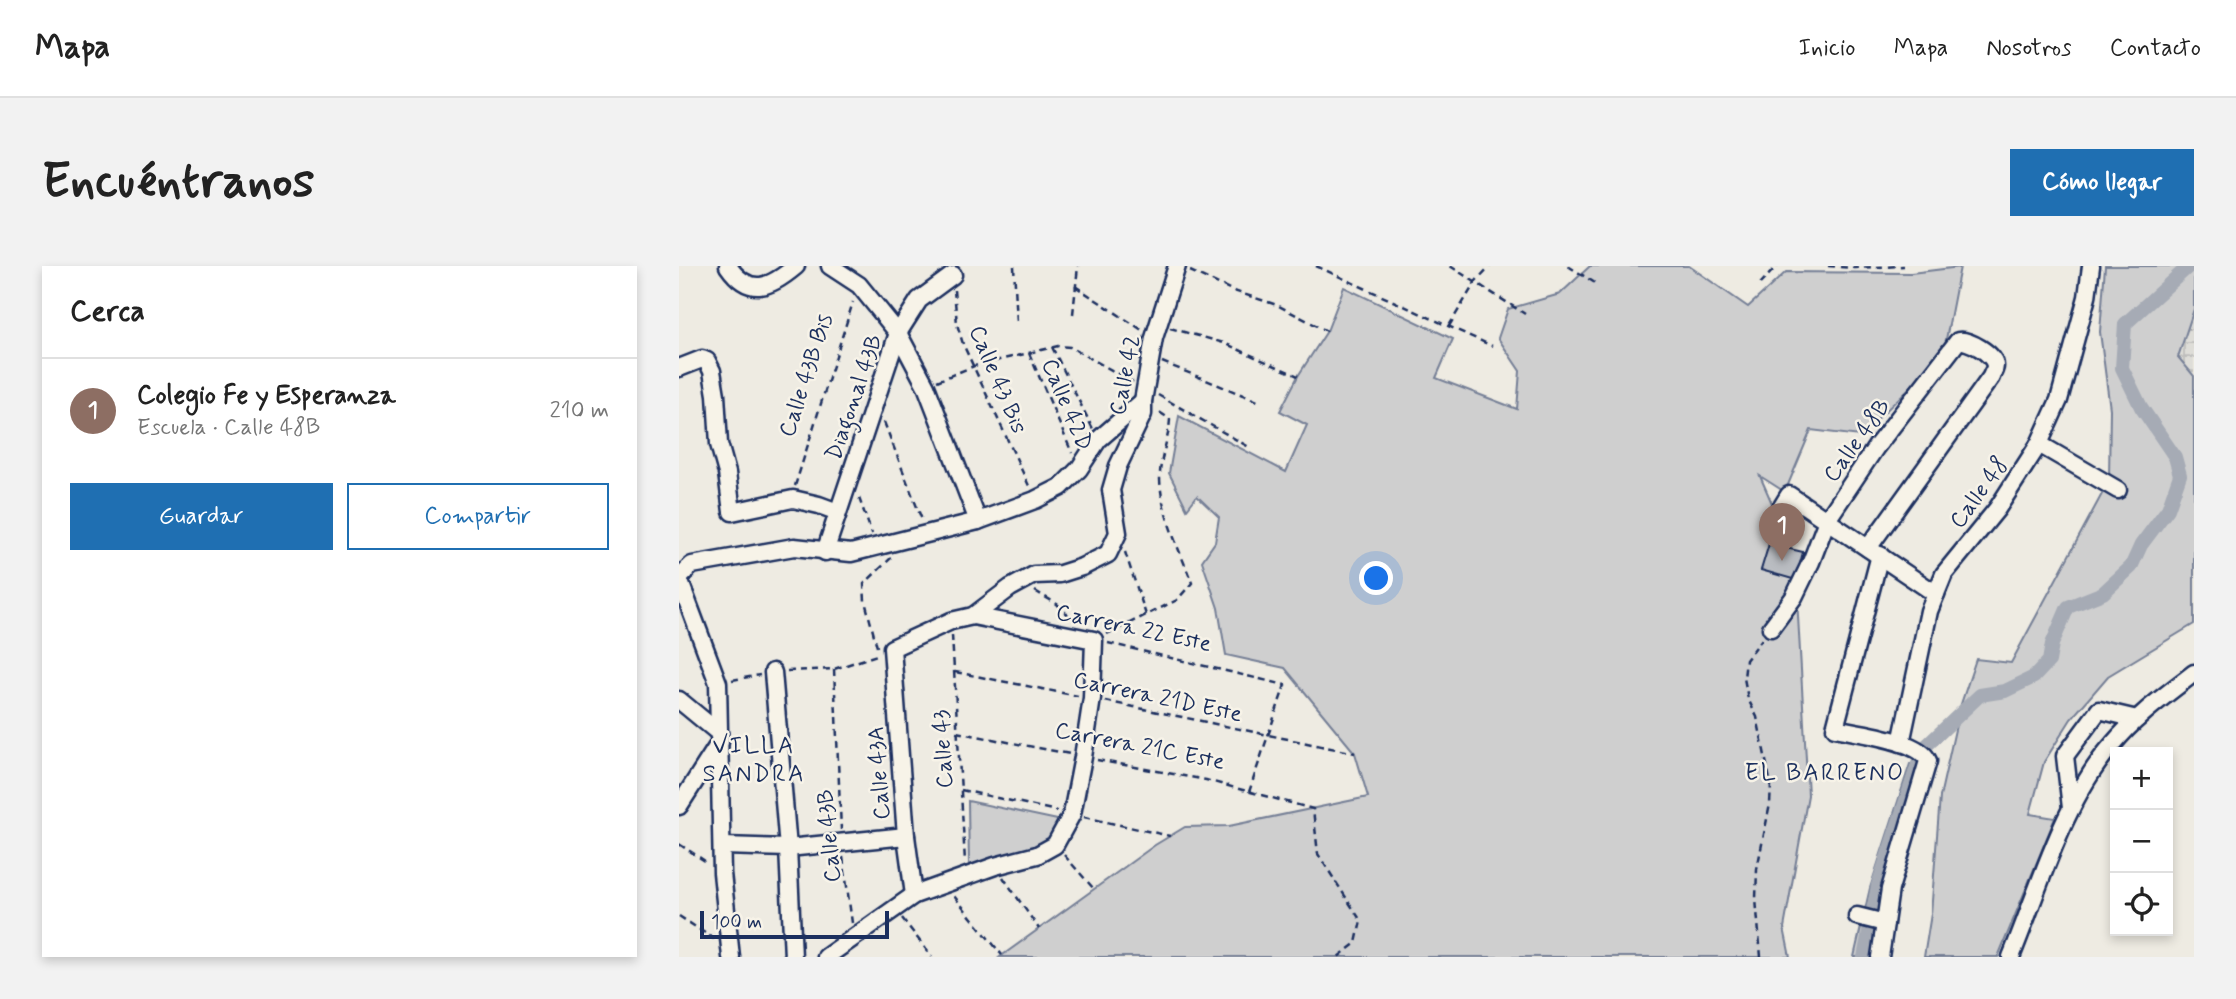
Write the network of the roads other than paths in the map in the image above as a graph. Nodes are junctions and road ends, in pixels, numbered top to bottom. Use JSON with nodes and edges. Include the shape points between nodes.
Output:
{"nodes":[{"id":1,"x":728,"y":266,"type":"edge"},
{"id":2,"x":796,"y":266,"type":"edge"},
{"id":3,"x":830,"y":266,"type":"edge"},
{"id":4,"x":2091,"y":266,"type":"edge"},
{"id":5,"x":1183,"y":269,"type":"edge"},
{"id":6,"x":953,"y":275,"type":"road end"},
{"id":7,"x":898,"y":333,"type":"junction"},
{"id":8,"x":679,"y":368,"type":"edge"},
{"id":9,"x":1144,"y":394,"type":"junction"},
{"id":10,"x":2039,"y":443,"type":"junction"},
{"id":11,"x":2118,"y":490,"type":"dead end"},
{"id":12,"x":838,"y":512,"type":"junction"},
{"id":13,"x":1778,"y":513,"type":"dead end"},
{"id":14,"x":1827,"y":520,"type":"junction"},
{"id":15,"x":978,"y":521,"type":"junction"},
{"id":16,"x":825,"y":552,"type":"junction"},
{"id":17,"x":1874,"y":552,"type":"junction"},
{"id":18,"x":679,"y":578,"type":"edge"},
{"id":19,"x":1935,"y":594,"type":"junction"},
{"id":20,"x":973,"y":616,"type":"junction"},
{"id":21,"x":1771,"y":628,"type":"road end"},
{"id":22,"x":773,"y":672,"type":"road end"},
{"id":23,"x":2194,"y":673,"type":"edge"},
{"id":24,"x":679,"y":700,"type":"edge"},
{"id":25,"x":2137,"y":719,"type":"junction"},
{"id":26,"x":720,"y":738,"type":"junction"},
{"id":27,"x":1901,"y":743,"type":"junction"},
{"id":28,"x":679,"y":806,"type":"edge"},
{"id":29,"x":2071,"y":808,"type":"junction"},
{"id":30,"x":906,"y":836,"type":"junction"},
{"id":31,"x":723,"y":846,"type":"junction"},
{"id":32,"x":789,"y":848,"type":"junction"},
{"id":33,"x":914,"y":895,"type":"junction"},
{"id":34,"x":1857,"y":916,"type":"dead end"},
{"id":35,"x":1885,"y":923,"type":"junction"},
{"id":36,"x":731,"y":953,"type":"edge"},
{"id":37,"x":793,"y":957,"type":"edge"},
{"id":38,"x":826,"y":957,"type":"edge"},
{"id":39,"x":1880,"y":957,"type":"edge"},
{"id":40,"x":2011,"y":957,"type":"edge"}],
"edges":[{"from":1,"to":2,"type":"street","via":[[752,286],[770,285]]},
{"from":3,"to":7,"type":"street","via":[[859,285]]},
{"from":4,"to":10,"type":"street","name":"Calle 48","via":[[2059,400]]},
{"from":5,"to":9,"type":"street","name":"Calle 42","via":[[1156,331]]},
{"from":6,"to":7,"type":"street","name":"Diagonal 43B","via":[[919,300]]},
{"from":7,"to":12,"type":"street","name":"Diagonal 43B"},
{"from":7,"to":15,"type":"street","via":[[926,386]]},
{"from":8,"to":12,"type":"street","via":[[702,359],[712,371],[732,512],[793,499]]},
{"from":9,"to":15,"type":"street","via":[[1098,440],[1061,487]]},
{"from":9,"to":20,"type":"street","name":"Calle 42","via":[[1143,414],[1111,490],[1118,533],[1108,554],[1060,574],[1034,575]]},
{"from":10,"to":11,"type":"street"},
{"from":10,"to":19,"type":"street","name":"Calle 48","via":[[1997,509],[1944,574]]},
{"from":12,"to":16,"type":"street","name":"Diagonal 43B"},
{"from":13,"to":14,"type":"street","via":[[1789,495]]},
{"from":14,"to":17,"type":"street"},
{"from":14,"to":17,"type":"street","name":"Calle 48B","via":[[1876,447],[1958,341],[1976,344],[1994,362],[1991,377]]},
{"from":14,"to":21,"type":"street","name":"Calle 48B","via":[[1794,597]]},
{"from":15,"to":16,"type":"street","via":[[851,553]]},
{"from":16,"to":18,"type":"street","via":[[794,547],[692,565]]},
{"from":17,"to":19,"type":"street"},
{"from":17,"to":27,"type":"street","via":[[1835,728]]},
{"from":18,"to":26,"type":"street","via":[[718,683]]},
{"from":19,"to":27,"type":"street","name":"Calle 48"},
{"from":20,"to":30,"type":"street","name":"Calle 43A","via":[[885,651]]},
{"from":20,"to":33,"type":"street","name":"Carrera 22 Este","via":[[1094,640],[1091,698],[1072,814],[1055,845],[1037,855]]},
{"from":22,"to":32,"type":"street"},
{"from":23,"to":25,"type":"street"},
{"from":24,"to":26,"type":"street"},
{"from":25,"to":29,"type":"street","via":[[2112,745]]},
{"from":25,"to":29,"type":"street","via":[[2099,710],[2065,756]]},
{"from":26,"to":28,"type":"street"},
{"from":26,"to":31,"type":"street"},
{"from":27,"to":35,"type":"street","via":[[1922,752],[1928,766],[1890,889]]},
{"from":29,"to":40,"type":"street"},
{"from":30,"to":32,"type":"street"},
{"from":30,"to":33,"type":"street","name":"Calle 43A"},
{"from":31,"to":32,"type":"street"},
{"from":31,"to":36,"type":"street"},
{"from":32,"to":37,"type":"street"},
{"from":33,"to":38,"type":"street"},
{"from":34,"to":35,"type":"street"},
{"from":35,"to":39,"type":"street"}]}
